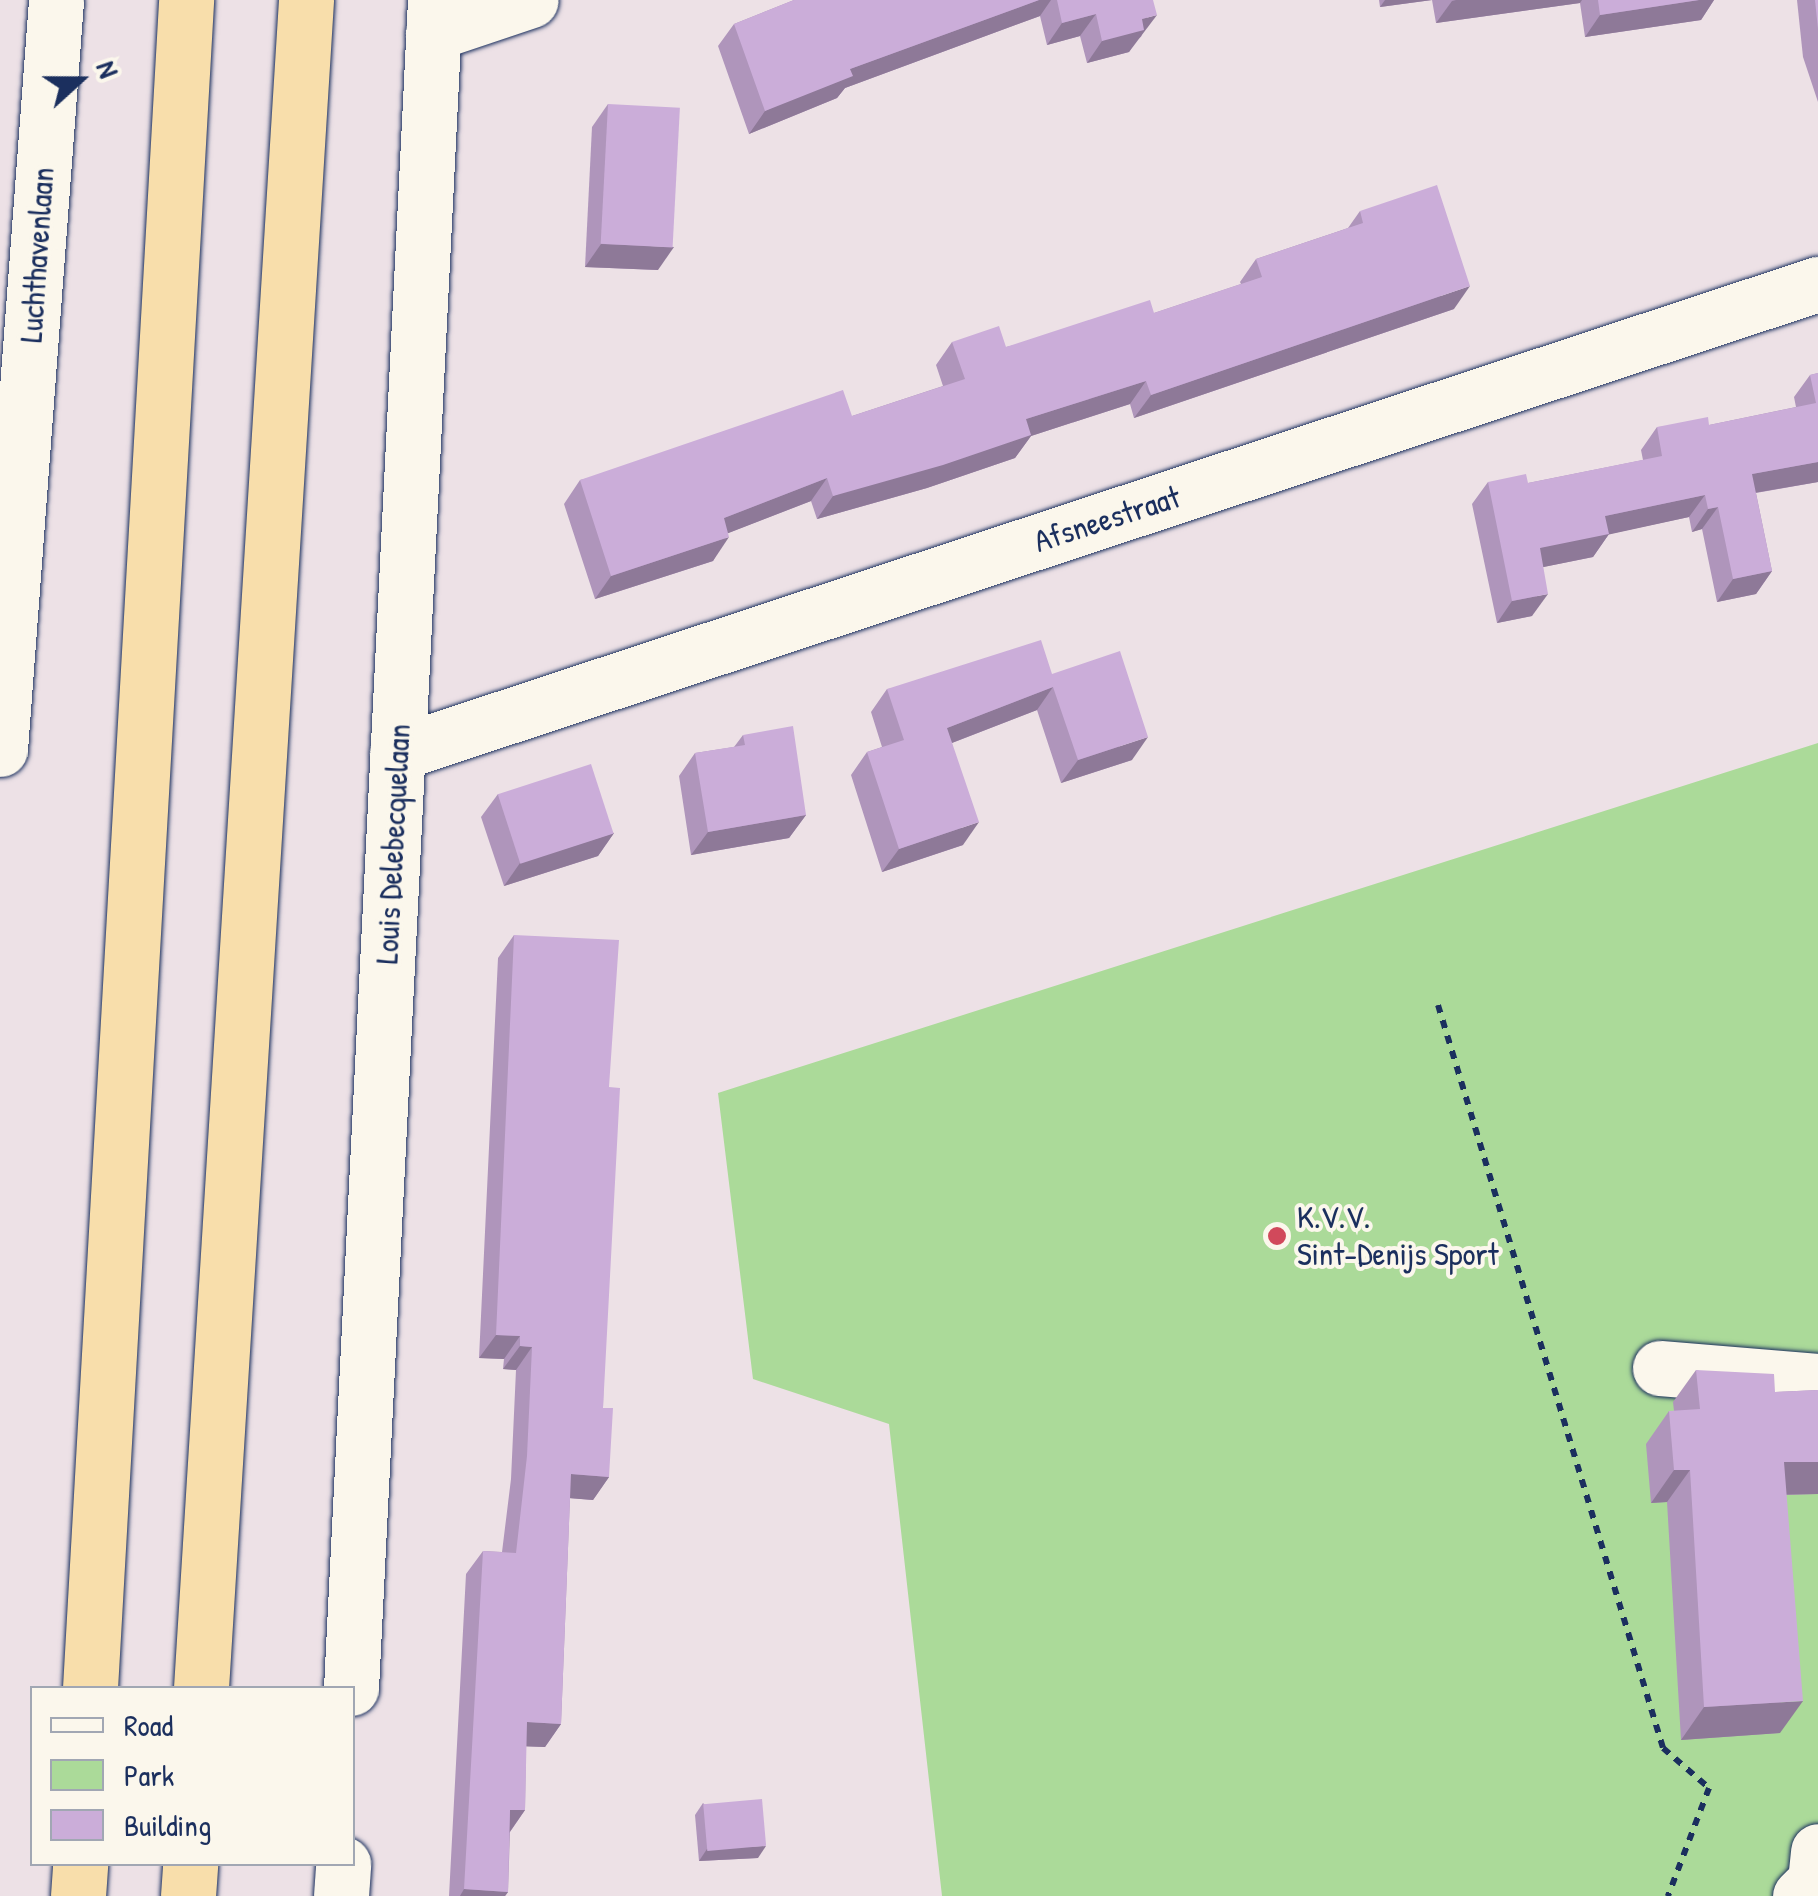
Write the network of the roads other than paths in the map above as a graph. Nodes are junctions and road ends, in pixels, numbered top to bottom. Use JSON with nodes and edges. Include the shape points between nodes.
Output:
{"nodes":[{"id":1,"x":56,"y":0,"type":"edge"},
{"id":2,"x":186,"y":0,"type":"edge"},
{"id":3,"x":306,"y":0,"type":"edge"},
{"id":4,"x":530,"y":0,"type":"edge"},
{"id":5,"x":434,"y":16,"type":"edge"},
{"id":6,"x":1818,"y":284,"type":"edge"},
{"id":7,"x":0,"y":750,"type":"edge"},
{"id":8,"x":397,"y":754,"type":"junction"},
{"id":9,"x":1660,"y":1368,"type":"dead end"},
{"id":10,"x":1818,"y":1381,"type":"edge"},
{"id":11,"x":90,"y":1686,"type":"edge"},
{"id":12,"x":201,"y":1686,"type":"edge"},
{"id":13,"x":351,"y":1686,"type":"edge"},
{"id":14,"x":1818,"y":1850,"type":"edge"},
{"id":15,"x":80,"y":1866,"type":"edge"},
{"id":16,"x":190,"y":1866,"type":"edge"},
{"id":17,"x":343,"y":1866,"type":"edge"},
{"id":18,"x":78,"y":1896,"type":"edge"},
{"id":19,"x":188,"y":1896,"type":"edge"},
{"id":20,"x":341,"y":1896,"type":"edge"},
{"id":21,"x":1800,"y":1896,"type":"edge"}],
"edges":[{"from":1,"to":7,"type":"street","name":"Luchthavenlaan"},
{"from":2,"to":11,"type":"highway"},
{"from":3,"to":12,"type":"highway"},
{"from":4,"to":5,"type":"street"},
{"from":5,"to":8,"type":"street","name":"Louis Delebecquelaan"},
{"from":6,"to":8,"type":"street","name":"Afsneestraat"},
{"from":8,"to":13,"type":"street","name":"Louis Delebecquelaan"},
{"from":9,"to":10,"type":"street"},
{"from":14,"to":21,"type":"street","via":[[1815,1880]]},
{"from":15,"to":18,"type":"highway"},
{"from":16,"to":19,"type":"highway"},
{"from":17,"to":20,"type":"street"}]}
